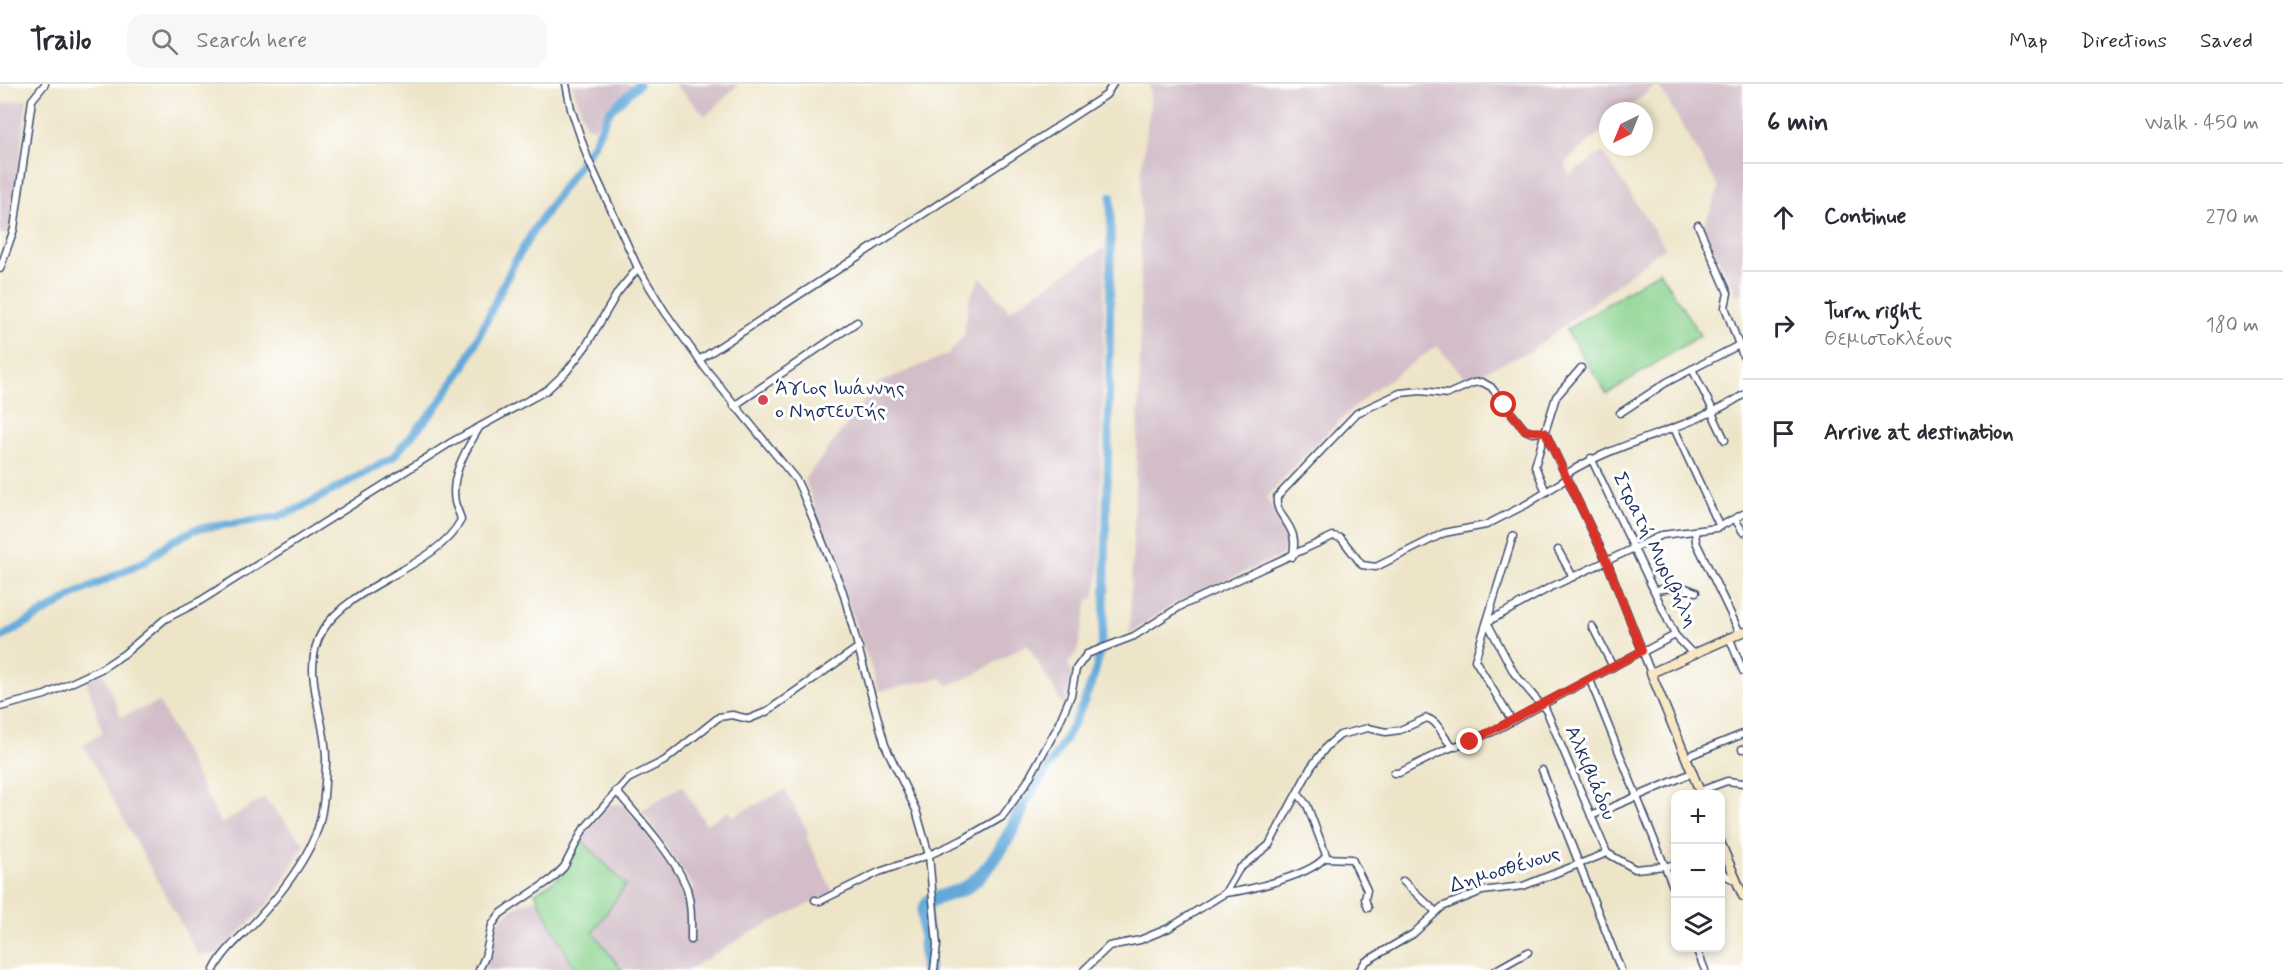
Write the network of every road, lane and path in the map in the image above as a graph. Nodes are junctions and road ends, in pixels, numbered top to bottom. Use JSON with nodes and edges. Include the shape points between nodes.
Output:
{"nodes":[{"id":1,"x":45,"y":84,"type":"edge"},
{"id":2,"x":566,"y":84,"type":"edge"},
{"id":3,"x":1113,"y":84,"type":"edge"},
{"id":4,"x":1698,"y":225,"type":"dead end"},
{"id":5,"x":638,"y":268,"type":"junction"},
{"id":6,"x":0,"y":269,"type":"edge"},
{"id":7,"x":856,"y":322,"type":"dead end"},
{"id":8,"x":1739,"y":345,"type":"junction"},
{"id":9,"x":1743,"y":356,"type":"edge"},
{"id":10,"x":699,"y":360,"type":"junction"},
{"id":11,"x":1581,"y":368,"type":"dead end"},
{"id":12,"x":1692,"y":369,"type":"junction"},
{"id":13,"x":1743,"y":395,"type":"edge"},
{"id":14,"x":734,"y":406,"type":"junction"},
{"id":15,"x":1620,"y":413,"type":"dead end"},
{"id":16,"x":1713,"y":413,"type":"junction"},
{"id":17,"x":479,"y":428,"type":"junction"},
{"id":18,"x":1674,"y":428,"type":"junction"},
{"id":19,"x":1545,"y":432,"type":"junction"},
{"id":20,"x":1725,"y":440,"type":"dead end"},
{"id":21,"x":1591,"y":458,"type":"junction"},
{"id":22,"x":1567,"y":476,"type":"junction"},
{"id":23,"x":1546,"y":492,"type":"junction"},
{"id":24,"x":1743,"y":514,"type":"edge"},
{"id":25,"x":1735,"y":519,"type":"junction"},
{"id":26,"x":1720,"y":527,"type":"junction"},
{"id":27,"x":1695,"y":532,"type":"junction"},
{"id":28,"x":1743,"y":532,"type":"edge"},
{"id":29,"x":1513,"y":536,"type":"dead end"},
{"id":30,"x":1634,"y":548,"type":"junction"},
{"id":31,"x":1558,"y":550,"type":"dead end"},
{"id":32,"x":1292,"y":556,"type":"junction"},
{"id":33,"x":1607,"y":562,"type":"junction"},
{"id":34,"x":1573,"y":577,"type":"junction"},
{"id":35,"x":1654,"y":590,"type":"junction"},
{"id":36,"x":1696,"y":592,"type":"dead end"},
{"id":37,"x":1487,"y":622,"type":"junction"},
{"id":38,"x":1592,"y":626,"type":"dead end"},
{"id":39,"x":1742,"y":632,"type":"edge"},
{"id":40,"x":1675,"y":635,"type":"junction"},
{"id":41,"x":1729,"y":638,"type":"junction"},
{"id":42,"x":859,"y":647,"type":"junction"},
{"id":43,"x":1643,"y":652,"type":"junction"},
{"id":44,"x":1694,"y":654,"type":"junction"},
{"id":45,"x":1612,"y":667,"type":"junction"},
{"id":46,"x":1743,"y":670,"type":"edge"},
{"id":47,"x":1651,"y":673,"type":"junction"},
{"id":48,"x":1590,"y":680,"type":"junction"},
{"id":49,"x":1543,"y":705,"type":"junction"},
{"id":50,"x":0,"y":707,"type":"edge"},
{"id":51,"x":1512,"y":721,"type":"junction"},
{"id":52,"x":1743,"y":734,"type":"edge"},
{"id":53,"x":1456,"y":747,"type":"junction"},
{"id":54,"x":1686,"y":757,"type":"junction"},
{"id":55,"x":1542,"y":770,"type":"dead end"},
{"id":56,"x":1394,"y":773,"type":"dead end"},
{"id":57,"x":1692,"y":773,"type":"junction"},
{"id":58,"x":1743,"y":783,"type":"edge"},
{"id":59,"x":1699,"y":790,"type":"edge"},
{"id":60,"x":1707,"y":790,"type":"edge"},
{"id":61,"x":616,"y":791,"type":"junction"},
{"id":62,"x":1298,"y":794,"type":"junction"},
{"id":63,"x":1637,"y":796,"type":"junction"},
{"id":64,"x":1591,"y":816,"type":"junction"},
{"id":65,"x":1721,"y":844,"type":"edge"},
{"id":66,"x":1606,"y":853,"type":"junction"},
{"id":67,"x":929,"y":855,"type":"junction"},
{"id":68,"x":1325,"y":858,"type":"junction"},
{"id":69,"x":1579,"y":863,"type":"junction"},
{"id":70,"x":1671,"y":866,"type":"edge"},
{"id":71,"x":1665,"y":867,"type":"junction"},
{"id":72,"x":1725,"y":874,"type":"edge"},
{"id":73,"x":1737,"y":880,"type":"junction"},
{"id":74,"x":1403,"y":881,"type":"dead end"},
{"id":75,"x":1671,"y":882,"type":"edge"},
{"id":76,"x":1225,"y":893,"type":"junction"},
{"id":77,"x":1743,"y":896,"type":"edge"},
{"id":78,"x":815,"y":900,"type":"dead end"},
{"id":79,"x":1368,"y":908,"type":"dead end"},
{"id":80,"x":1435,"y":911,"type":"junction"},
{"id":81,"x":691,"y":940,"type":"dead end"},
{"id":82,"x":1528,"y":952,"type":"dead end"},
{"id":83,"x":1698,"y":952,"type":"edge"},
{"id":84,"x":214,"y":970,"type":"edge"},
{"id":85,"x":479,"y":970,"type":"edge"},
{"id":86,"x":934,"y":970,"type":"edge"},
{"id":87,"x":1084,"y":970,"type":"edge"},
{"id":88,"x":1360,"y":970,"type":"edge"},
{"id":89,"x":1496,"y":970,"type":"edge"},
{"id":90,"x":1621,"y":970,"type":"edge"},
{"id":91,"x":1705,"y":970,"type":"edge"}],
"edges":[{"from":1,"to":6,"type":"street","via":[[32,100],[14,229]]},
{"from":2,"to":5,"type":"street","via":[[588,159]]},
{"from":3,"to":10,"type":"street","via":[[1101,98]]},
{"from":4,"to":8,"type":"street","via":[[1728,293],[1725,307]]},
{"from":5,"to":10,"type":"street"},
{"from":5,"to":17,"type":"street","via":[[618,292],[590,341],[558,380],[533,399]]},
{"from":7,"to":14,"type":"street"},
{"from":8,"to":9,"type":"street"},
{"from":8,"to":12,"type":"street"},
{"from":10,"to":14,"type":"street"},
{"from":11,"to":19,"type":"street","via":[[1556,397]]},
{"from":12,"to":15,"type":"street"},
{"from":12,"to":16,"type":"street"},
{"from":13,"to":16,"type":"street"},
{"from":14,"to":42,"type":"street","via":[[802,492],[843,592]]},
{"from":16,"to":18,"type":"street"},
{"from":16,"to":20,"type":"street"},
{"from":17,"to":50,"type":"street","via":[[173,614],[101,669],[45,694]]},
{"from":17,"to":84,"type":"street","via":[[454,486],[461,520],[456,529],[422,558],[348,604],[324,629],[312,656],[326,762],[315,835],[280,894],[222,956]]},
{"from":18,"to":21,"type":"street"},
{"from":18,"to":26,"type":"street"},
{"from":19,"to":22,"type":"street"},
{"from":19,"to":23,"type":"street","via":[[1535,466]]},
{"from":19,"to":32,"type":"street","via":[[1524,429],[1491,387],[1479,381],[1452,393],[1407,392],[1368,406],[1325,444],[1277,497],[1277,507],[1293,532]]},
{"from":21,"to":22,"type":"street"},
{"from":21,"to":30,"type":"street","name":"Στρατή Μυριβήλη"},
{"from":22,"to":23,"type":"street"},
{"from":22,"to":33,"type":"street"},
{"from":23,"to":32,"type":"street","via":[[1491,523],[1444,533],[1372,568],[1360,564],[1342,539],[1335,536]]},
{"from":24,"to":25,"type":"street"},
{"from":25,"to":26,"type":"street"},
{"from":25,"to":28,"type":"street"},
{"from":26,"to":27,"type":"street"},
{"from":27,"to":30,"type":"street","via":[[1662,535]]},
{"from":27,"to":39,"type":"street","via":[[1696,542]]},
{"from":29,"to":37,"type":"street"},
{"from":30,"to":33,"type":"street"},
{"from":30,"to":35,"type":"street","name":"Στρατή Μυριβήλη"},
{"from":31,"to":34,"type":"street"},
{"from":32,"to":67,"type":"street","via":[[1172,610],[1143,631],[1087,654],[1076,669],[1057,728],[1011,806],[994,824]]},
{"from":33,"to":34,"type":"street"},
{"from":33,"to":43,"type":"street"},
{"from":34,"to":37,"type":"street"},
{"from":35,"to":36,"type":"street","via":[[1683,587]]},
{"from":35,"to":40,"type":"street","name":"Στρατή Μυριβήλη"},
{"from":37,"to":49,"type":"street","name":"Αλκιβιάδου","via":[[1514,673]]},
{"from":37,"to":51,"type":"street","via":[[1476,662]]},
{"from":38,"to":45,"type":"street"},
{"from":39,"to":41,"type":"street"},
{"from":40,"to":43,"type":"street"},
{"from":40,"to":44,"type":"street","name":"Στρατή Μυριβήλη"},
{"from":41,"to":44,"type":"street"},
{"from":41,"to":46,"type":"street"},
{"from":42,"to":61,"type":"street","via":[[754,718],[732,715],[715,720],[670,757],[634,774]]},
{"from":42,"to":67,"type":"street","via":[[885,745],[916,810]]},
{"from":43,"to":45,"type":"street"},
{"from":43,"to":47,"type":"street"},
{"from":44,"to":47,"type":"street"},
{"from":45,"to":48,"type":"street"},
{"from":47,"to":54,"type":"street"},
{"from":48,"to":49,"type":"street"},
{"from":48,"to":63,"type":"street"},
{"from":49,"to":51,"type":"street"},
{"from":49,"to":64,"type":"street","name":"Αλκιβιάδου"},
{"from":51,"to":53,"type":"street"},
{"from":52,"to":54,"type":"street"},
{"from":53,"to":56,"type":"street"},
{"from":53,"to":62,"type":"street","via":[[1450,745],[1436,722],[1427,718],[1392,732],[1360,729],[1340,735],[1327,746]]},
{"from":54,"to":57,"type":"street"},
{"from":55,"to":69,"type":"street"},
{"from":57,"to":59,"type":"street"},
{"from":57,"to":63,"type":"street"},
{"from":58,"to":60,"type":"street","via":[[1727,781]]},
{"from":61,"to":81,"type":"street","via":[[647,826],[685,885],[691,908]]},
{"from":61,"to":85,"type":"street","via":[[583,830],[558,873],[500,914],[492,925]]},
{"from":62,"to":68,"type":"street","via":[[1307,805]]},
{"from":62,"to":76,"type":"street","via":[[1269,845],[1239,869]]},
{"from":63,"to":64,"type":"street"},
{"from":63,"to":71,"type":"street"},
{"from":64,"to":66,"type":"street","name":"Αλκιβιάδου"},
{"from":65,"to":73,"type":"street"},
{"from":66,"to":69,"type":"street","name":"Δημοσθένους"},
{"from":66,"to":71,"type":"street","via":[[1635,869]]},
{"from":67,"to":78,"type":"street"},
{"from":67,"to":86,"type":"street","via":[[937,945]]},
{"from":68,"to":76,"type":"street","via":[[1248,891]]},
{"from":68,"to":79,"type":"street","via":[[1352,859],[1367,890]]},
{"from":69,"to":80,"type":"street","name":"Δημοσθένους","via":[[1522,886],[1482,891]]},
{"from":69,"to":90,"type":"street"},
{"from":70,"to":71,"type":"street"},
{"from":71,"to":75,"type":"street"},
{"from":72,"to":73,"type":"street"},
{"from":73,"to":77,"type":"street"},
{"from":74,"to":80,"type":"street"},
{"from":76,"to":87,"type":"street","via":[[1169,928],[1140,940],[1109,946]]},
{"from":80,"to":88,"type":"street","name":"Δημοσθένους","via":[[1413,934],[1365,962]]},
{"from":82,"to":89,"type":"street"},
{"from":83,"to":91,"type":"street"}]}
